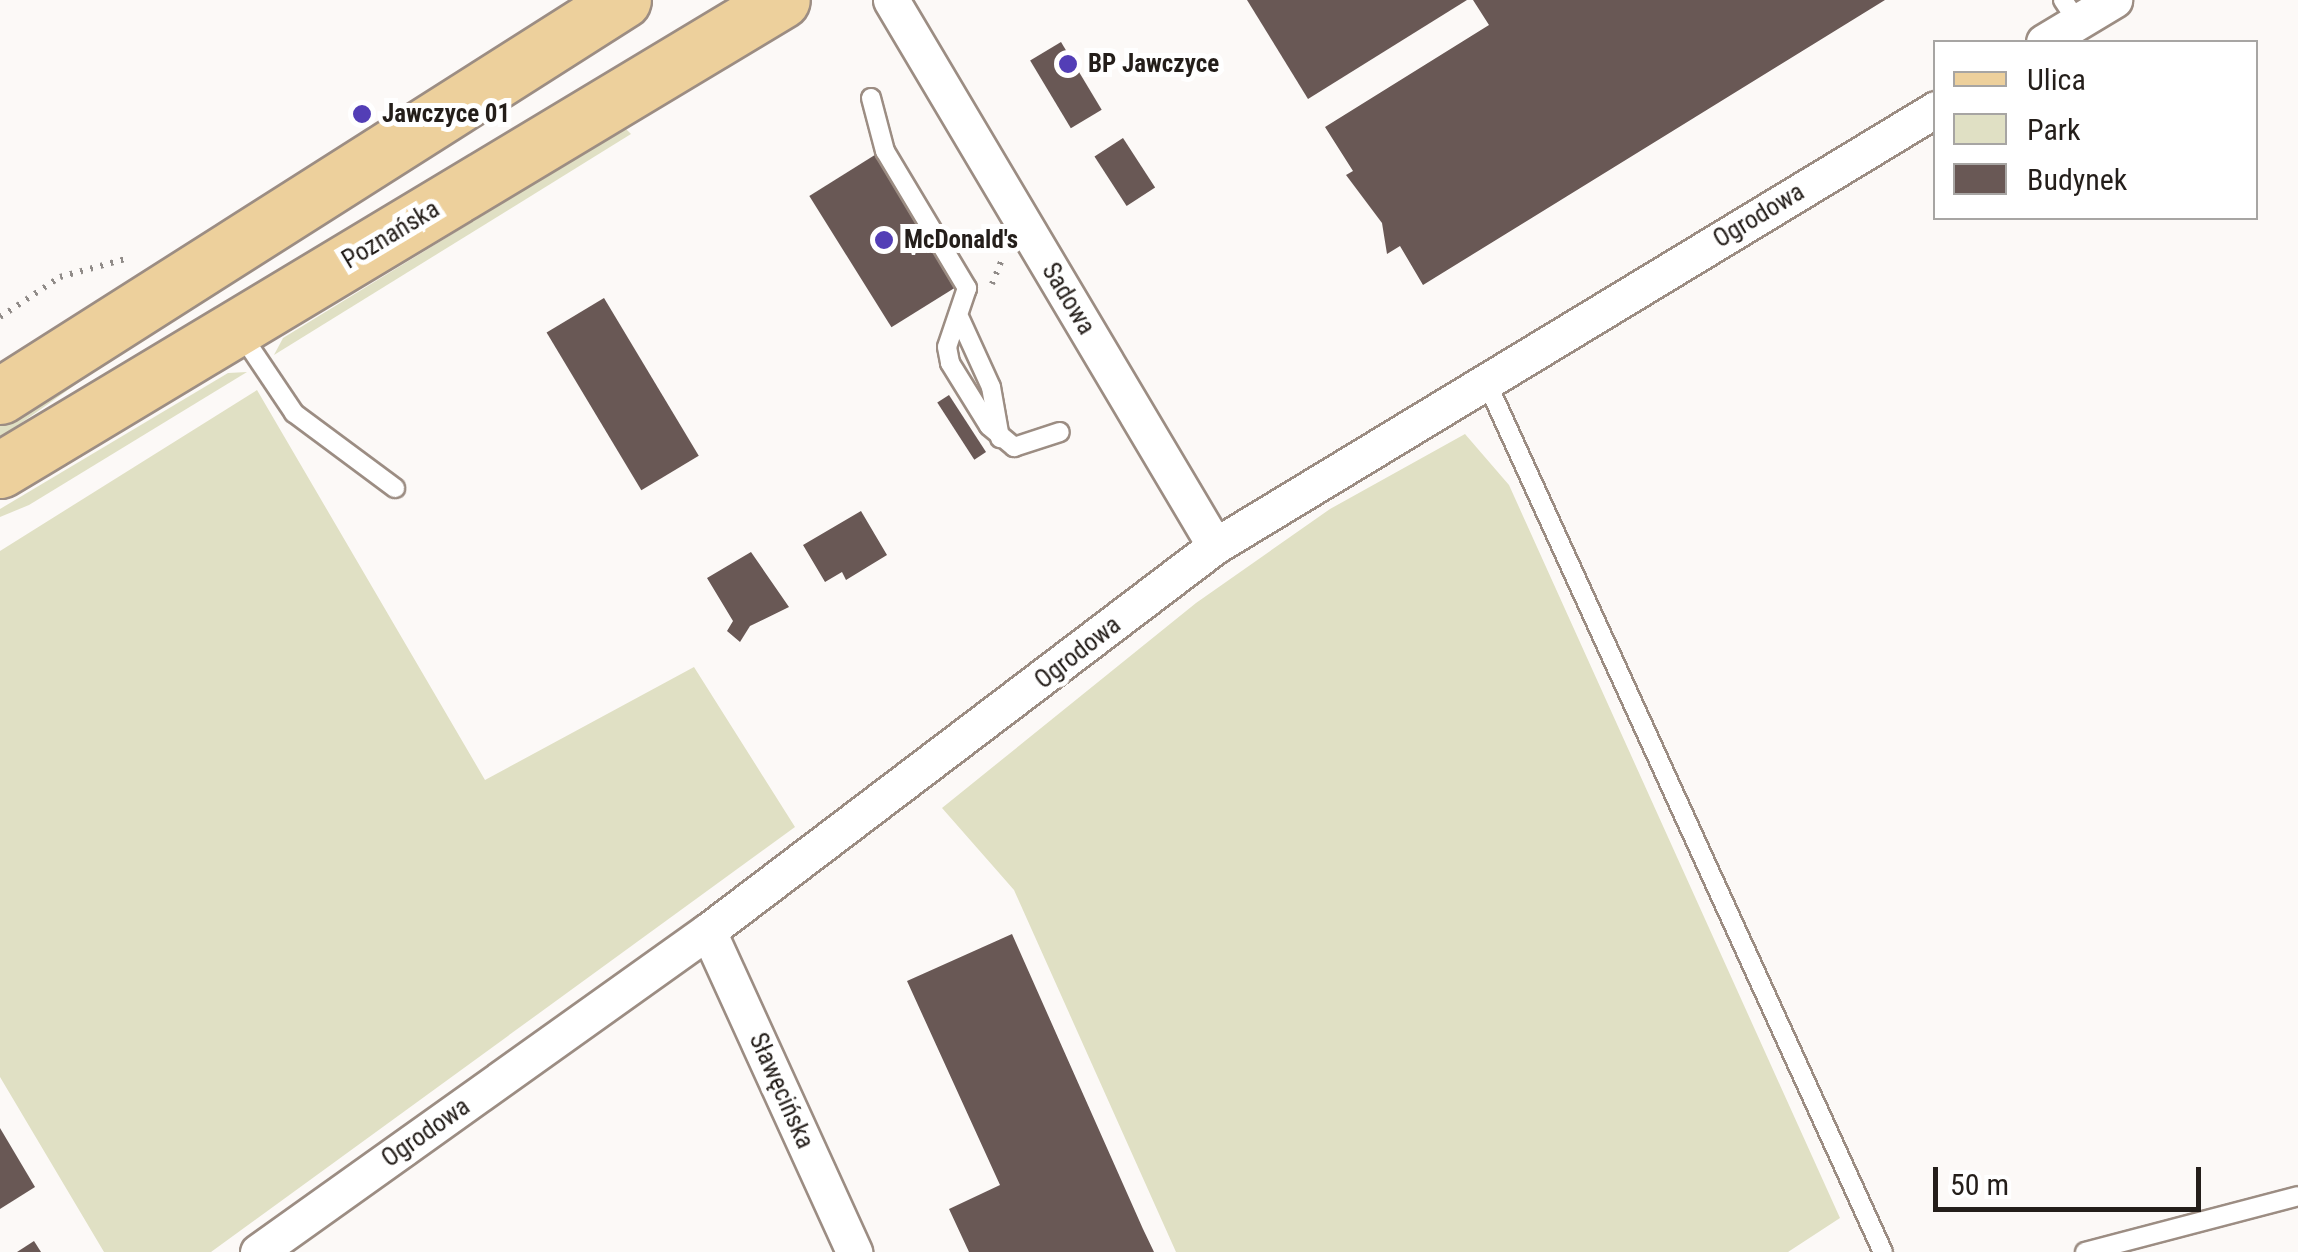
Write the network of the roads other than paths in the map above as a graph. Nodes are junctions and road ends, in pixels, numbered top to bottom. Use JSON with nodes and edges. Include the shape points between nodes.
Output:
{"nodes":[{"id":1,"x":623,"y":0,"type":"edge"},
{"id":2,"x":782,"y":0,"type":"edge"},
{"id":3,"x":891,"y":0,"type":"edge"},
{"id":4,"x":2114,"y":0,"type":"edge"},
{"id":5,"x":2070,"y":11,"type":"edge"},
{"id":6,"x":2046,"y":40,"type":"edge"},
{"id":7,"x":871,"y":98,"type":"dead end"},
{"id":8,"x":1933,"y":110,"type":"edge"},
{"id":9,"x":238,"y":328,"type":"junction"},
{"id":10,"x":1486,"y":381,"type":"junction"},
{"id":11,"x":0,"y":396,"type":"edge"},
{"id":12,"x":1060,"y":432,"type":"dead end"},
{"id":13,"x":0,"y":470,"type":"edge"},
{"id":14,"x":395,"y":488,"type":"dead end"},
{"id":15,"x":1215,"y":546,"type":"junction"},
{"id":16,"x":708,"y":930,"type":"junction"},
{"id":17,"x":2298,"y":1196,"type":"edge"},
{"id":18,"x":258,"y":1252,"type":"edge"},
{"id":19,"x":854,"y":1252,"type":"edge"},
{"id":20,"x":1883,"y":1252,"type":"edge"},
{"id":21,"x":2085,"y":1252,"type":"edge"}],
"edges":[{"from":1,"to":11,"type":"main road"},
{"from":2,"to":9,"type":"main road","name":"Poznańska"},
{"from":3,"to":15,"type":"street","name":"Sadowa"},
{"from":4,"to":5,"type":"street"},
{"from":5,"to":6,"type":"street"},
{"from":7,"to":12,"type":"lane","via":[[885,151],[964,278],[960,319],[947,348],[950,363],[1000,438],[1030,447]]},
{"from":8,"to":10,"type":"street","name":"Ogrodowa"},
{"from":9,"to":13,"type":"main road","name":"Poznańska"},
{"from":9,"to":14,"type":"lane","via":[[294,412]]},
{"from":10,"to":15,"type":"street","name":"Ogrodowa"},
{"from":10,"to":20,"type":"lane"},
{"from":15,"to":16,"type":"street","name":"Ogrodowa"},
{"from":16,"to":18,"type":"street","name":"Ogrodowa"},
{"from":16,"to":19,"type":"street","name":"Sławęcińska"},
{"from":17,"to":21,"type":"lane"}]}
